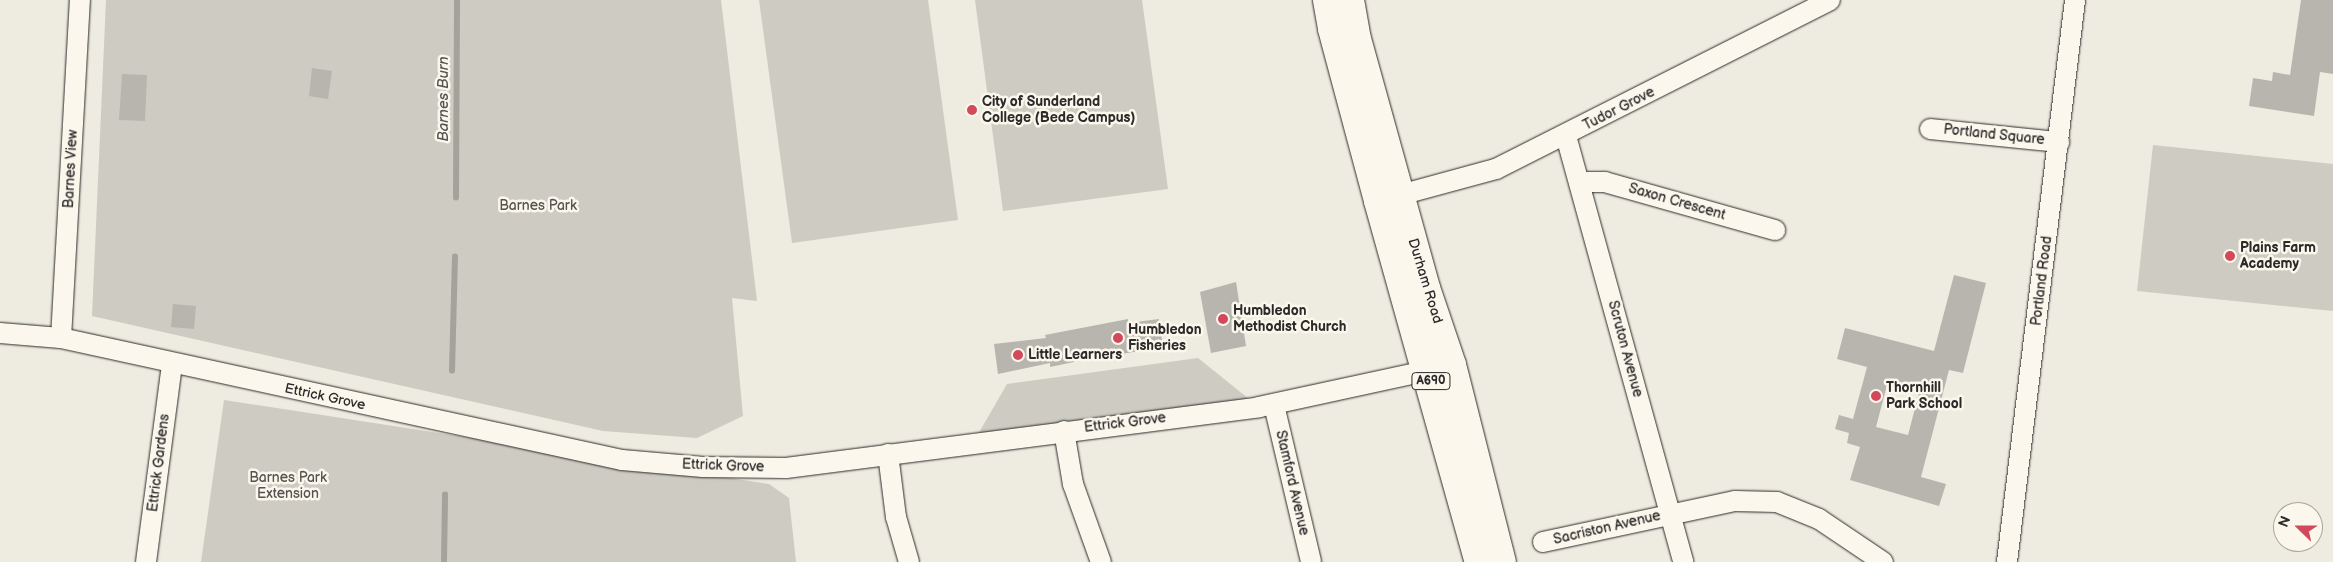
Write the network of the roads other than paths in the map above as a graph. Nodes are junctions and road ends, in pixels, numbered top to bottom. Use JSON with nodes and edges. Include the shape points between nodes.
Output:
{"nodes":[{"id":1,"x":80,"y":0,"type":"edge"},
{"id":2,"x":1327,"y":0,"type":"edge"},
{"id":3,"x":1350,"y":0,"type":"edge"},
{"id":4,"x":1830,"y":0,"type":"edge"},
{"id":5,"x":2075,"y":0,"type":"edge"},
{"id":6,"x":1930,"y":129,"type":"dead end"},
{"id":7,"x":1566,"y":136,"type":"junction"},
{"id":8,"x":2059,"y":142,"type":"junction"},
{"id":9,"x":1579,"y":182,"type":"junction"},
{"id":10,"x":1389,"y":198,"type":"junction"},
{"id":11,"x":1775,"y":230,"type":"dead end"},
{"id":12,"x":0,"y":333,"type":"edge"},
{"id":13,"x":61,"y":338,"type":"junction"},
{"id":14,"x":172,"y":364,"type":"junction"},
{"id":15,"x":1440,"y":368,"type":"junction"},
{"id":16,"x":1274,"y":405,"type":"junction"},
{"id":17,"x":1064,"y":431,"type":"junction"},
{"id":18,"x":888,"y":454,"type":"junction"},
{"id":19,"x":1670,"y":513,"type":"junction"},
{"id":20,"x":1543,"y":542,"type":"dead end"},
{"id":21,"x":146,"y":562,"type":"edge"},
{"id":22,"x":909,"y":562,"type":"edge"},
{"id":23,"x":1101,"y":562,"type":"edge"},
{"id":24,"x":1311,"y":562,"type":"edge"},
{"id":25,"x":1479,"y":562,"type":"edge"},
{"id":26,"x":1502,"y":562,"type":"edge"},
{"id":27,"x":1683,"y":562,"type":"edge"},
{"id":28,"x":1883,"y":562,"type":"edge"},
{"id":29,"x":2007,"y":562,"type":"edge"}],
"edges":[{"from":1,"to":13,"type":"street","name":"Barnes View"},
{"from":2,"to":10,"type":"highway","name":"Durham Road","number":"A690","via":[[1332,29]]},
{"from":3,"to":10,"type":"highway","name":"Durham Road","number":"A690"},
{"from":4,"to":7,"type":"street","name":"Tudor Grove"},
{"from":5,"to":8,"type":"street","name":"Portland Road"},
{"from":6,"to":8,"type":"street","name":"Portland Square"},
{"from":7,"to":9,"type":"street","name":"Scruton Avenue"},
{"from":7,"to":10,"type":"street","name":"Tudor Grove","via":[[1496,170]]},
{"from":8,"to":29,"type":"street","name":"Portland Road"},
{"from":9,"to":11,"type":"street","name":"Saxon Crescent","via":[[1605,182]]},
{"from":9,"to":19,"type":"street","name":"Scruton Avenue"},
{"from":10,"to":15,"type":"highway","name":"Durham Road","number":"A690","via":[[1426,288]]},
{"from":12,"to":13,"type":"street","name":"Ettrick Grove"},
{"from":13,"to":14,"type":"street","name":"Ettrick Grove"},
{"from":14,"to":18,"type":"street","name":"Ettrick Grove","via":[[622,460],[703,467],[786,468]]},
{"from":14,"to":21,"type":"street","name":"Ettrick Gardens"},
{"from":15,"to":16,"type":"street","name":"Ettrick Grove"},
{"from":15,"to":25,"type":"highway","name":"Durham Road","number":"A690"},
{"from":15,"to":26,"type":"highway","name":"Durham Road","number":"A690"},
{"from":16,"to":17,"type":"street","name":"Ettrick Grove"},
{"from":16,"to":24,"type":"street","name":"Stamford Avenue"},
{"from":17,"to":18,"type":"street","name":"Ettrick Grove"},
{"from":17,"to":23,"type":"street","via":[[1073,484]]},
{"from":18,"to":22,"type":"street","via":[[896,517]]},
{"from":19,"to":20,"type":"street","name":"Sacriston Avenue"},
{"from":19,"to":27,"type":"street","name":"Scruton Avenue"},
{"from":19,"to":28,"type":"street","name":"Sacriston Avenue","via":[[1735,501],[1777,502],[1819,519]]}]}
